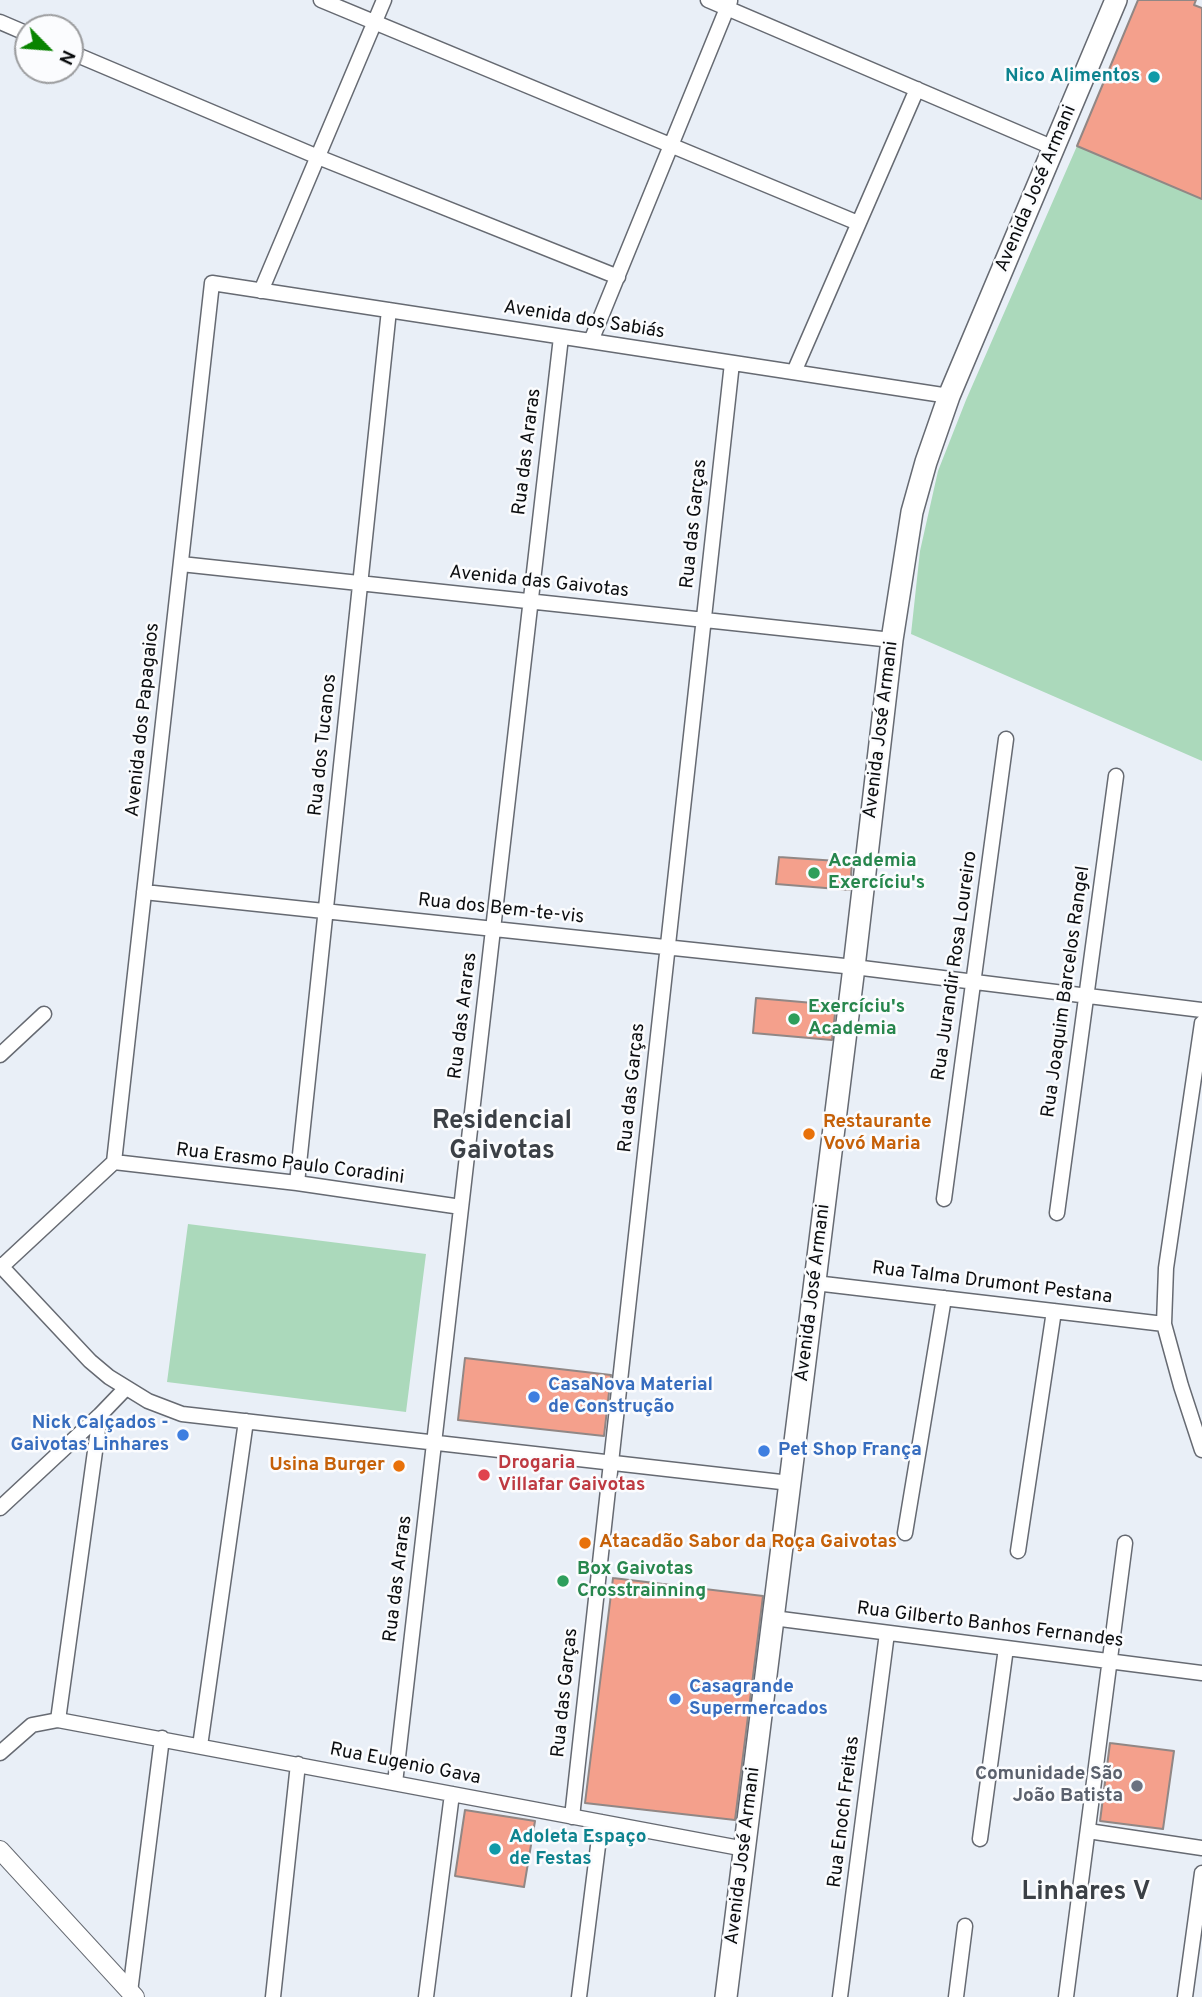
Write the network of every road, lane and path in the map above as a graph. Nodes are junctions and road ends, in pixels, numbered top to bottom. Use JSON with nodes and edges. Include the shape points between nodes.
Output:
{"nodes":[{"id":1,"x":321,"y":0,"type":"edge"},
{"id":2,"x":384,"y":0,"type":"edge"},
{"id":3,"x":708,"y":0,"type":"edge"},
{"id":4,"x":1116,"y":0,"type":"edge"},
{"id":5,"x":729,"y":4,"type":"edge"},
{"id":6,"x":374,"y":23,"type":"junction"},
{"id":7,"x":84,"y":58,"type":"edge"},
{"id":8,"x":917,"y":89,"type":"junction"},
{"id":9,"x":671,"y":147,"type":"junction"},
{"id":10,"x":1054,"y":148,"type":"junction"},
{"id":11,"x":318,"y":157,"type":"junction"},
{"id":12,"x":858,"y":223,"type":"junction"},
{"id":13,"x":618,"y":277,"type":"junction"},
{"id":14,"x":212,"y":283,"type":"joint"},
{"id":15,"x":261,"y":291,"type":"junction"},
{"id":16,"x":389,"y":310,"type":"junction"},
{"id":17,"x":561,"y":337,"type":"junction"},
{"id":18,"x":591,"y":341,"type":"junction"},
{"id":19,"x":732,"y":363,"type":"junction"},
{"id":20,"x":794,"y":372,"type":"junction"},
{"id":21,"x":950,"y":396,"type":"junction"},
{"id":22,"x":181,"y":564,"type":"junction"},
{"id":23,"x":360,"y":583,"type":"junction"},
{"id":24,"x":530,"y":602,"type":"junction"},
{"id":25,"x":704,"y":620,"type":"junction"},
{"id":26,"x":892,"y":640,"type":"junction"},
{"id":27,"x":1006,"y":739,"type":"dead end"},
{"id":28,"x":1116,"y":776,"type":"dead end"},
{"id":29,"x":145,"y":892,"type":"junction"},
{"id":30,"x":326,"y":911,"type":"junction"},
{"id":31,"x":493,"y":929,"type":"junction"},
{"id":32,"x":668,"y":947,"type":"junction"},
{"id":33,"x":854,"y":967,"type":"junction"},
{"id":34,"x":974,"y":982,"type":"junction"},
{"id":35,"x":1086,"y":996,"type":"junction"},
{"id":36,"x":1202,"y":1010,"type":"edge"},
{"id":37,"x":44,"y":1014,"type":"dead end"},
{"id":38,"x":1202,"y":1023,"type":"edge"},
{"id":39,"x":0,"y":1055,"type":"edge"},
{"id":40,"x":114,"y":1162,"type":"junction"},
{"id":41,"x":297,"y":1183,"type":"junction"},
{"id":42,"x":944,"y":1199,"type":"dead end"},
{"id":43,"x":461,"y":1207,"type":"junction"},
{"id":44,"x":1057,"y":1213,"type":"dead end"},
{"id":45,"x":0,"y":1266,"type":"edge"},
{"id":46,"x":815,"y":1283,"type":"junction"},
{"id":47,"x":944,"y":1298,"type":"junction"},
{"id":48,"x":1054,"y":1311,"type":"junction"},
{"id":49,"x":1164,"y":1324,"type":"junction"},
{"id":50,"x":126,"y":1388,"type":"junction"},
{"id":51,"x":100,"y":1415,"type":"junction"},
{"id":52,"x":246,"y":1421,"type":"junction"},
{"id":53,"x":434,"y":1443,"type":"junction"},
{"id":54,"x":1202,"y":1450,"type":"edge"},
{"id":55,"x":611,"y":1463,"type":"junction"},
{"id":56,"x":790,"y":1483,"type":"junction"},
{"id":57,"x":0,"y":1508,"type":"edge"},
{"id":58,"x":905,"y":1533,"type":"dead end"},
{"id":59,"x":1125,"y":1543,"type":"dead end"},
{"id":60,"x":1018,"y":1550,"type":"dead end"},
{"id":61,"x":774,"y":1618,"type":"junction"},
{"id":62,"x":887,"y":1633,"type":"junction"},
{"id":63,"x":1006,"y":1648,"type":"junction"},
{"id":64,"x":1110,"y":1661,"type":"junction"},
{"id":65,"x":1202,"y":1673,"type":"edge"},
{"id":66,"x":58,"y":1720,"type":"junction"},
{"id":67,"x":162,"y":1738,"type":"junction"},
{"id":68,"x":200,"y":1745,"type":"junction"},
{"id":69,"x":0,"y":1753,"type":"edge"},
{"id":70,"x":298,"y":1764,"type":"junction"},
{"id":71,"x":395,"y":1783,"type":"junction"},
{"id":72,"x":452,"y":1794,"type":"junction"},
{"id":73,"x":572,"y":1816,"type":"junction"},
{"id":74,"x":601,"y":1822,"type":"junction"},
{"id":75,"x":1088,"y":1832,"type":"junction"},
{"id":76,"x":980,"y":1839,"type":"dead end"},
{"id":77,"x":1202,"y":1848,"type":"edge"},
{"id":78,"x":745,"y":1849,"type":"junction"},
{"id":79,"x":0,"y":1850,"type":"edge"},
{"id":80,"x":1202,"y":1873,"type":"edge"},
{"id":81,"x":965,"y":1926,"type":"dead end"},
{"id":82,"x":130,"y":1993,"type":"edge"},
{"id":83,"x":273,"y":1997,"type":"edge"},
{"id":84,"x":426,"y":1997,"type":"edge"},
{"id":85,"x":579,"y":1997,"type":"edge"},
{"id":86,"x":726,"y":1997,"type":"edge"},
{"id":87,"x":840,"y":1997,"type":"edge"},
{"id":88,"x":956,"y":1997,"type":"edge"},
{"id":89,"x":1066,"y":1997,"type":"edge"},
{"id":90,"x":1185,"y":1997,"type":"edge"}],
"edges":[{"from":1,"to":6,"type":"street"},
{"from":2,"to":6,"type":"street"},
{"from":3,"to":5,"type":"street"},
{"from":4,"to":10,"type":"main road","name":"Avenida José Armani"},
{"from":5,"to":8,"type":"street"},
{"from":5,"to":9,"type":"street"},
{"from":6,"to":9,"type":"street"},
{"from":6,"to":11,"type":"street"},
{"from":7,"to":11,"type":"street"},
{"from":8,"to":10,"type":"street"},
{"from":8,"to":12,"type":"street"},
{"from":9,"to":12,"type":"street"},
{"from":9,"to":13,"type":"street"},
{"from":10,"to":21,"type":"main road","name":"Avenida José Armani"},
{"from":11,"to":13,"type":"street"},
{"from":11,"to":15,"type":"street"},
{"from":12,"to":20,"type":"street"},
{"from":13,"to":18,"type":"street"},
{"from":14,"to":15,"type":"street","name":"Avenida dos Sabiás"},
{"from":14,"to":22,"type":"street","name":"Avenida dos Papagaios"},
{"from":15,"to":16,"type":"street","name":"Avenida dos Sabiás"},
{"from":16,"to":17,"type":"street","name":"Avenida dos Sabiás"},
{"from":16,"to":23,"type":"street","name":"Rua dos Tucanos"},
{"from":17,"to":18,"type":"street","name":"Avenida dos Sabiás"},
{"from":17,"to":24,"type":"street","name":"Rua das Araras"},
{"from":18,"to":19,"type":"street","name":"Avenida dos Sabiás"},
{"from":19,"to":20,"type":"street","name":"Avenida dos Sabiás"},
{"from":19,"to":25,"type":"street","name":"Rua das Garças"},
{"from":20,"to":21,"type":"street","name":"Avenida dos Sabiás"},
{"from":21,"to":26,"type":"main road","name":"Avenida José Armani","via":[[912,512]]},
{"from":22,"to":23,"type":"street","name":"Avenida das Gaivotas"},
{"from":22,"to":29,"type":"street","name":"Avenida dos Papagaios"},
{"from":23,"to":24,"type":"street","name":"Avenida das Gaivotas"},
{"from":23,"to":30,"type":"street","name":"Rua dos Tucanos"},
{"from":24,"to":25,"type":"street","name":"Avenida das Gaivotas"},
{"from":24,"to":31,"type":"street","name":"Rua das Araras"},
{"from":25,"to":26,"type":"street","name":"Avenida das Gaivotas"},
{"from":25,"to":32,"type":"street","name":"Rua das Garças"},
{"from":26,"to":33,"type":"main road","name":"Avenida José Armani"},
{"from":27,"to":34,"type":"street","name":"Rua Jurandir Rosa Loureiro"},
{"from":28,"to":35,"type":"street","name":"Rua Joaquim Barcelos Rangel"},
{"from":29,"to":30,"type":"street","name":"Rua dos Bem-te-vis"},
{"from":29,"to":40,"type":"street","name":"Avenida dos Papagaios"},
{"from":30,"to":31,"type":"street","name":"Rua dos Bem-te-vis"},
{"from":30,"to":41,"type":"street","name":"Rua dos Tucanos"},
{"from":31,"to":32,"type":"street","name":"Rua dos Bem-te-vis"},
{"from":31,"to":43,"type":"street","name":"Rua das Araras"},
{"from":32,"to":33,"type":"street","name":"Rua dos Bem-te-vis"},
{"from":32,"to":55,"type":"street","name":"Rua das Garças"},
{"from":33,"to":34,"type":"street","name":"Rua dos Bem-te-vis"},
{"from":33,"to":46,"type":"main road","name":"Avenida José Armani"},
{"from":34,"to":35,"type":"street","name":"Rua dos Bem-te-vis"},
{"from":34,"to":42,"type":"street","name":"Rua Jurandir Rosa Loureiro"},
{"from":35,"to":36,"type":"street","name":"Rua dos Bem-te-vis"},
{"from":35,"to":44,"type":"street","name":"Rua Joaquim Barcelos Rangel"},
{"from":37,"to":39,"type":"street"},
{"from":38,"to":49,"type":"street","via":[[1166,1268]]},
{"from":40,"to":41,"type":"street","name":"Rua Erasmo Paulo Coradini"},
{"from":40,"to":45,"type":"street"},
{"from":41,"to":43,"type":"street","name":"Rua Erasmo Paulo Coradini"},
{"from":43,"to":53,"type":"street","name":"Rua das Araras"},
{"from":45,"to":50,"type":"street","via":[[90,1361]]},
{"from":46,"to":47,"type":"street","name":"Rua Talma Drumont Pestana"},
{"from":46,"to":56,"type":"main road","name":"Avenida José Armani"},
{"from":47,"to":48,"type":"street","name":"Rua Talma Drumont Pestana"},
{"from":47,"to":58,"type":"street"},
{"from":48,"to":49,"type":"street","name":"Rua Talma Drumont Pestana"},
{"from":48,"to":60,"type":"street"},
{"from":49,"to":54,"type":"street"},
{"from":50,"to":51,"type":"street"},
{"from":50,"to":52,"type":"street","via":[[182,1414]]},
{"from":51,"to":57,"type":"street"},
{"from":51,"to":66,"type":"street"},
{"from":52,"to":53,"type":"street"},
{"from":52,"to":68,"type":"street"},
{"from":53,"to":55,"type":"street"},
{"from":53,"to":71,"type":"street","name":"Rua das Araras"},
{"from":55,"to":56,"type":"street"},
{"from":55,"to":73,"type":"street","name":"Rua das Garças"},
{"from":56,"to":61,"type":"main road","name":"Avenida José Armani"},
{"from":59,"to":64,"type":"street"},
{"from":61,"to":62,"type":"street","name":"Rua Gilberto Banhos Fernandes"},
{"from":61,"to":78,"type":"main road","name":"Avenida José Armani"},
{"from":62,"to":63,"type":"street","name":"Rua Gilberto Banhos Fernandes"},
{"from":62,"to":87,"type":"street","name":"Rua Enoch Freitas"},
{"from":63,"to":64,"type":"street","name":"Rua Gilberto Banhos Fernandes"},
{"from":63,"to":76,"type":"street"},
{"from":64,"to":65,"type":"street","name":"Rua Gilberto Banhos Fernandes"},
{"from":64,"to":75,"type":"street"},
{"from":66,"to":67,"type":"street","name":"Rua Eugenio Gava"},
{"from":66,"to":69,"type":"street","via":[[32,1725]]},
{"from":67,"to":68,"type":"street","name":"Rua Eugenio Gava"},
{"from":67,"to":82,"type":"street"},
{"from":68,"to":70,"type":"street","name":"Rua Eugenio Gava"},
{"from":70,"to":71,"type":"street","name":"Rua Eugenio Gava"},
{"from":70,"to":83,"type":"street"},
{"from":71,"to":72,"type":"street","name":"Rua Eugenio Gava"},
{"from":72,"to":73,"type":"street","name":"Rua Eugenio Gava"},
{"from":72,"to":84,"type":"street"},
{"from":73,"to":74,"type":"street","name":"Rua Eugenio Gava"},
{"from":74,"to":78,"type":"street","name":"Rua Eugenio Gava"},
{"from":74,"to":85,"type":"street"},
{"from":75,"to":77,"type":"street"},
{"from":75,"to":89,"type":"street"},
{"from":78,"to":86,"type":"main road","name":"Avenida José Armani"},
{"from":79,"to":82,"type":"street"},
{"from":80,"to":90,"type":"street"},
{"from":81,"to":88,"type":"street"}]}
